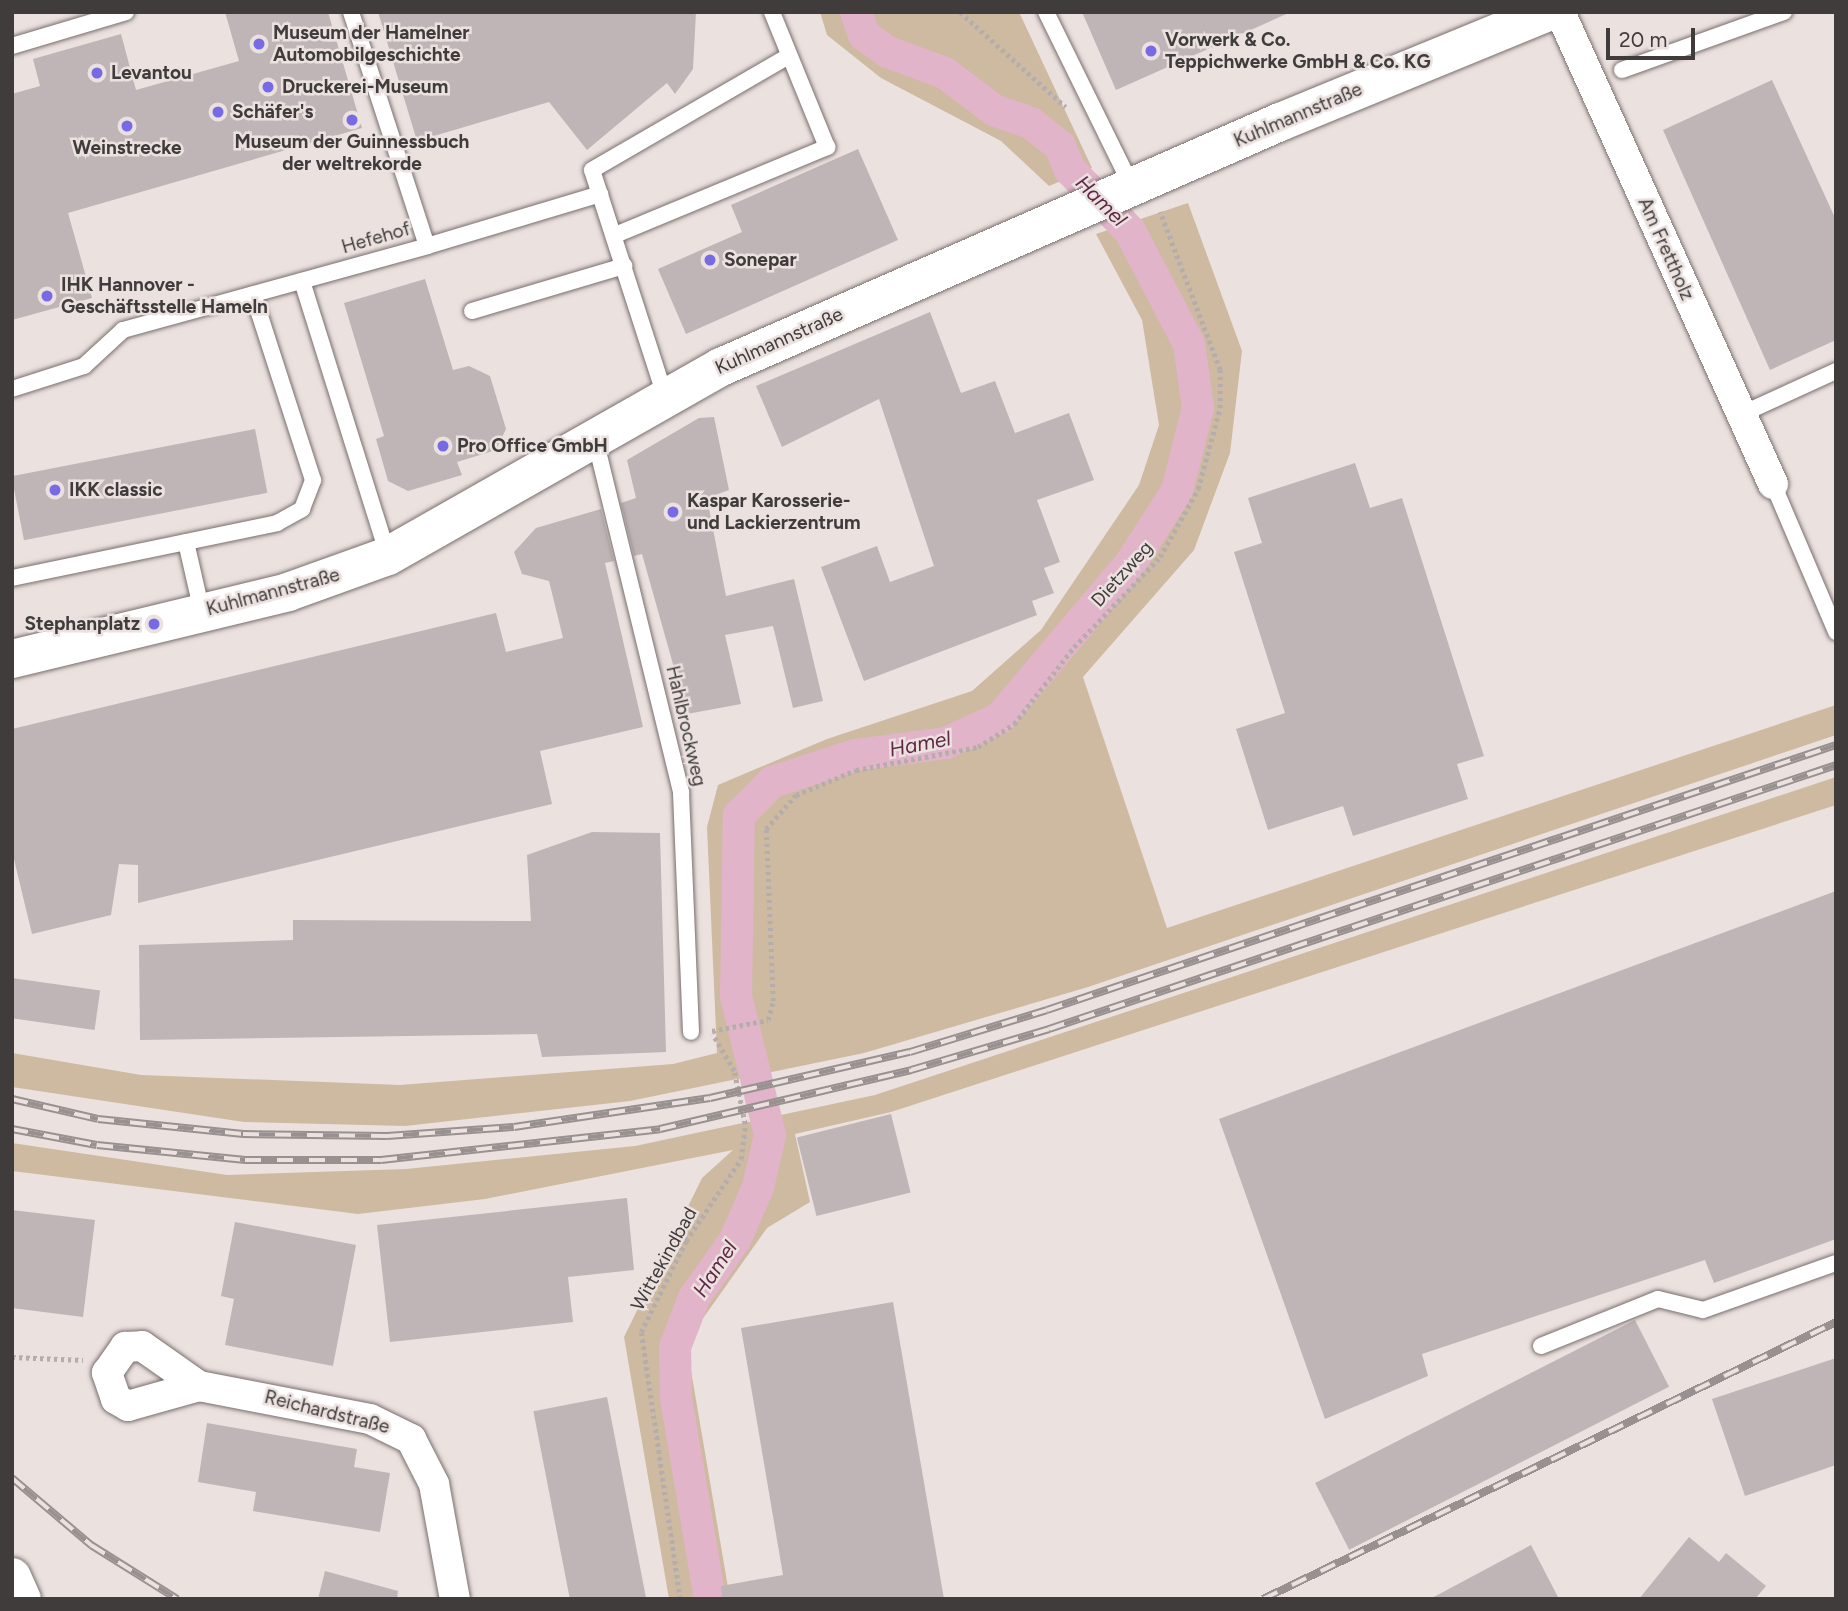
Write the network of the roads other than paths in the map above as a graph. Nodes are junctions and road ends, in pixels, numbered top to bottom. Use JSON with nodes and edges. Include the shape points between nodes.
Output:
{"nodes":[{"id":1,"x":126,"y":12,"type":"edge"},
{"id":2,"x":351,"y":12,"type":"edge"},
{"id":3,"x":772,"y":12,"type":"edge"},
{"id":4,"x":1046,"y":12,"type":"edge"},
{"id":5,"x":1548,"y":12,"type":"edge"},
{"id":6,"x":1560,"y":12,"type":"edge"},
{"id":7,"x":1784,"y":12,"type":"edge"},
{"id":8,"x":1756,"y":17,"type":"edge"},
{"id":9,"x":12,"y":46,"type":"edge"},
{"id":10,"x":787,"y":57,"type":"junction"},
{"id":11,"x":1622,"y":70,"type":"dead end"},
{"id":12,"x":1124,"y":190,"type":"junction"},
{"id":13,"x":600,"y":194,"type":"junction"},
{"id":14,"x":615,"y":235,"type":"junction"},
{"id":15,"x":427,"y":246,"type":"junction"},
{"id":16,"x":624,"y":266,"type":"junction"},
{"id":17,"x":302,"y":281,"type":"junction"},
{"id":18,"x":253,"y":294,"type":"junction"},
{"id":19,"x":472,"y":311,"type":"dead end"},
{"id":20,"x":1836,"y":371,"type":"edge"},
{"id":21,"x":12,"y":389,"type":"edge"},
{"id":22,"x":664,"y":396,"type":"junction"},
{"id":23,"x":1740,"y":415,"type":"junction"},
{"id":24,"x":594,"y":436,"type":"junction"},
{"id":25,"x":1773,"y":484,"type":"joint"},
{"id":26,"x":186,"y":542,"type":"junction"},
{"id":27,"x":388,"y":556,"type":"junction"},
{"id":28,"x":12,"y":578,"type":"edge"},
{"id":29,"x":202,"y":612,"type":"junction"},
{"id":30,"x":1836,"y":632,"type":"edge"},
{"id":31,"x":12,"y":659,"type":"edge"},
{"id":32,"x":691,"y":1032,"type":"dead end"},
{"id":33,"x":1836,"y":1263,"type":"edge"},
{"id":34,"x":1541,"y":1346,"type":"dead end"},
{"id":35,"x":199,"y":1385,"type":"junction"},
{"id":36,"x":12,"y":1577,"type":"edge"},
{"id":37,"x":22,"y":1599,"type":"edge"},
{"id":38,"x":455,"y":1599,"type":"edge"}],
"edges":[{"from":1,"to":9,"type":"lane"},
{"from":2,"to":15,"type":"lane","name":"Hefehof"},
{"from":3,"to":10,"type":"lane"},
{"from":4,"to":12,"type":"lane"},
{"from":5,"to":12,"type":"main road","name":"Kuhlmannstraße"},
{"from":6,"to":23,"type":"street","name":"Am Frettholz"},
{"from":7,"to":8,"type":"lane"},
{"from":8,"to":11,"type":"lane"},
{"from":10,"to":13,"type":"lane","via":[[592,170]]},
{"from":10,"to":14,"type":"lane","via":[[827,147]]},
{"from":12,"to":22,"type":"main road","name":"Kuhlmannstraße"},
{"from":13,"to":14,"type":"lane"},
{"from":13,"to":15,"type":"lane"},
{"from":14,"to":16,"type":"lane"},
{"from":15,"to":17,"type":"lane","name":"Hefehof"},
{"from":16,"to":19,"type":"lane"},
{"from":16,"to":22,"type":"lane"},
{"from":17,"to":18,"type":"lane","name":"Hefehof"},
{"from":17,"to":27,"type":"lane"},
{"from":18,"to":21,"type":"lane","name":"Hefehof","via":[[123,330],[84,366]]},
{"from":18,"to":26,"type":"lane","via":[[313,480],[309,500],[277,523]]},
{"from":20,"to":23,"type":"lane"},
{"from":22,"to":24,"type":"main road","name":"Kuhlmannstraße"},
{"from":23,"to":25,"type":"street","name":"Am Frettholz"},
{"from":24,"to":27,"type":"main road","name":"Kuhlmannstraße","via":[[469,515]]},
{"from":24,"to":32,"type":"lane","name":"Hahlbrockweg","via":[[681,793]]},
{"from":25,"to":30,"type":"lane"},
{"from":26,"to":28,"type":"lane"},
{"from":26,"to":29,"type":"lane"},
{"from":27,"to":29,"type":"main road","name":"Kuhlmannstraße","via":[[288,592]]},
{"from":29,"to":31,"type":"main road","name":"Kuhlmannstraße"},
{"from":33,"to":34,"type":"lane","via":[[1703,1310],[1658,1298]]},
{"from":35,"to":35,"type":"street","name":"Reichardstraße","via":[[142,1346],[125,1347],[107,1373],[116,1399],[128,1406]]},
{"from":35,"to":38,"type":"street","name":"Reichardstraße","via":[[370,1419],[411,1439],[434,1484]]},
{"from":36,"to":37,"type":"main road"}]}
